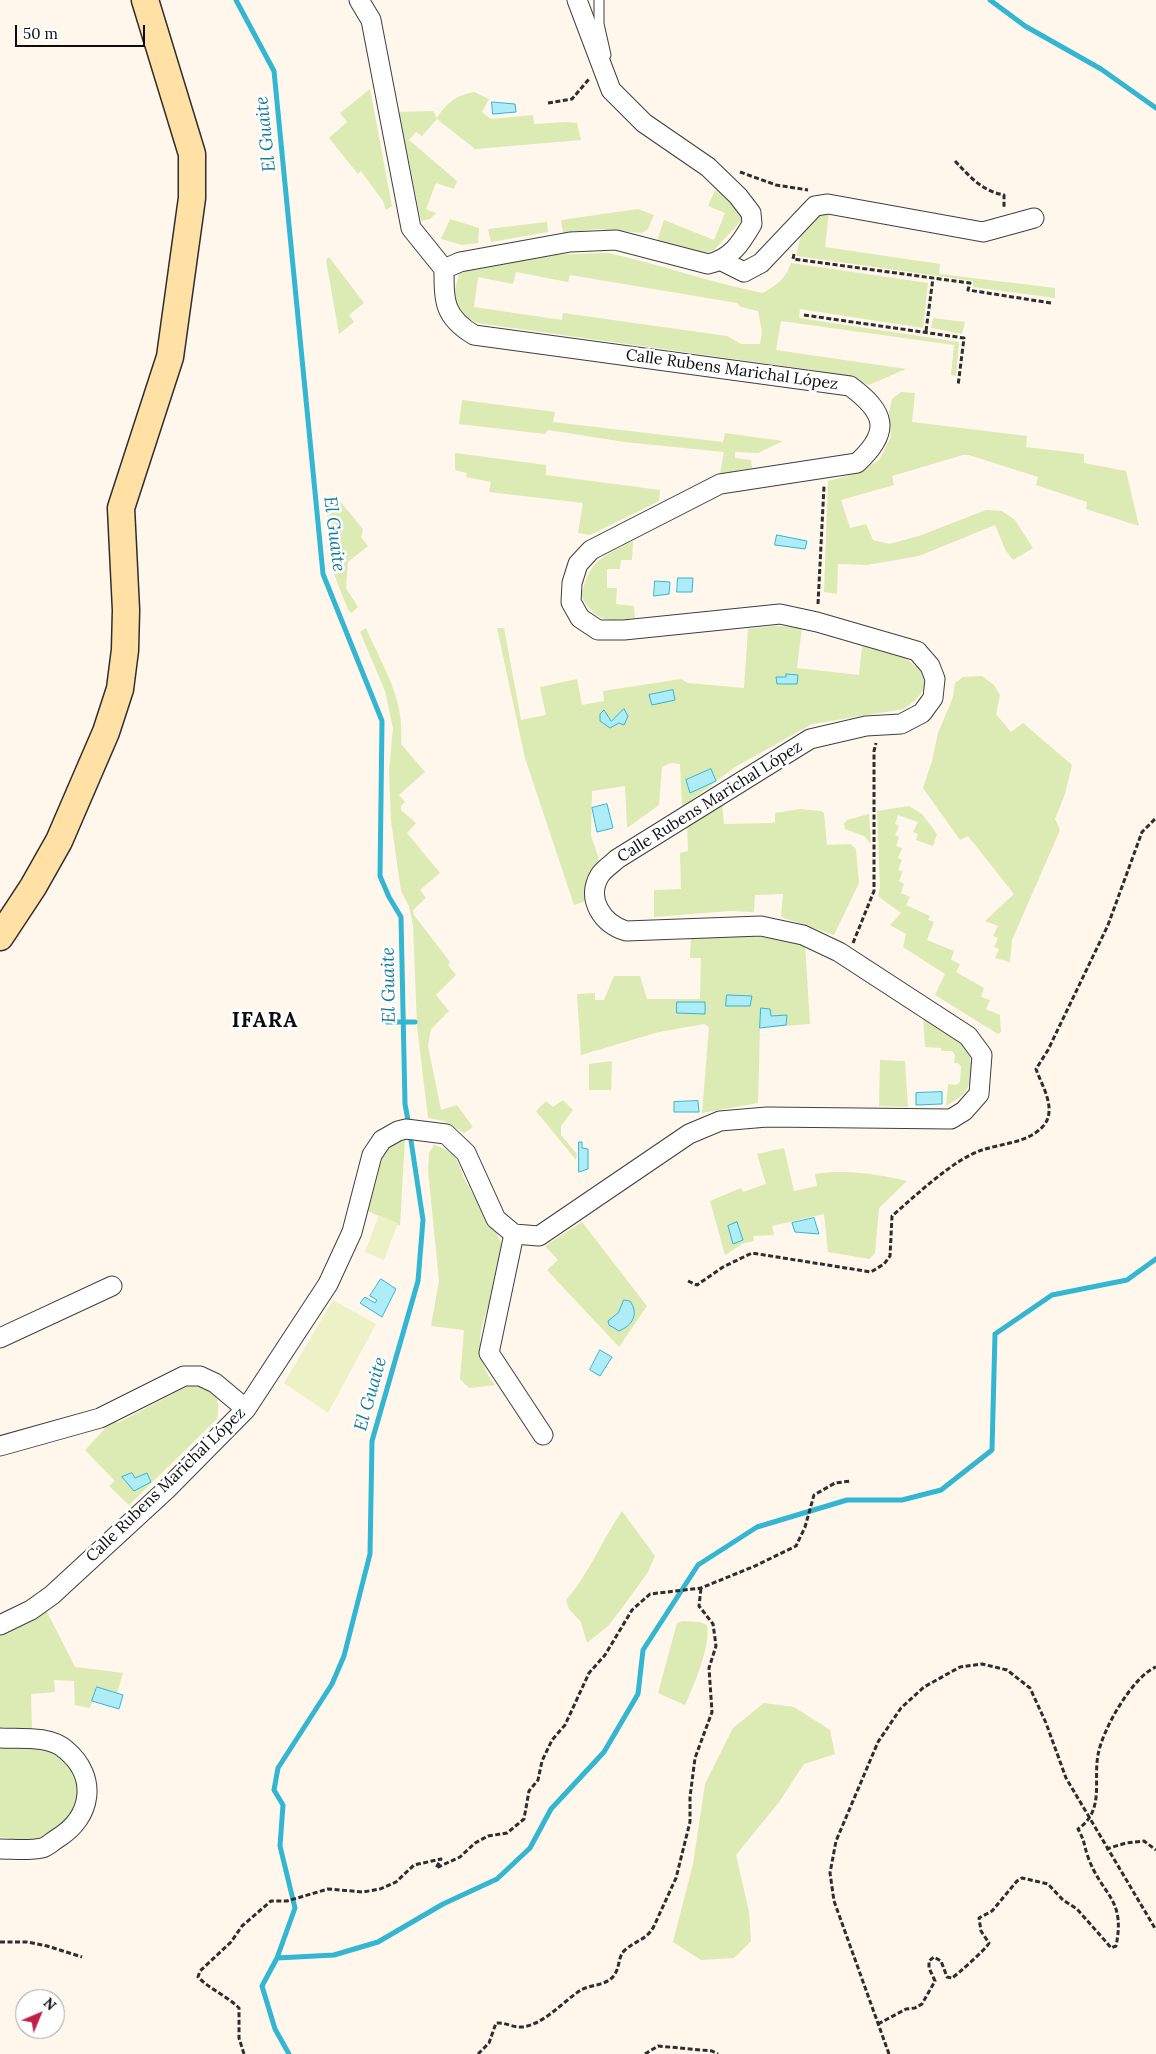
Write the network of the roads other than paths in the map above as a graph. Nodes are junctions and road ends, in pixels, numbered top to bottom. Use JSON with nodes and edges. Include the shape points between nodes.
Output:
{"nodes":[{"id":1,"x":145,"y":0,"type":"edge"},
{"id":2,"x":359,"y":0,"type":"edge"},
{"id":3,"x":577,"y":0,"type":"edge"},
{"id":4,"x":599,"y":0,"type":"edge"},
{"id":5,"x":603,"y":67,"type":"junction"},
{"id":6,"x":1034,"y":218,"type":"dead end"},
{"id":7,"x":722,"y":261,"type":"junction"},
{"id":8,"x":444,"y":269,"type":"junction"},
{"id":9,"x":0,"y":937,"type":"edge"},
{"id":10,"x":514,"y":1234,"type":"junction"},
{"id":11,"x":112,"y":1286,"type":"dead end"},
{"id":12,"x":0,"y":1338,"type":"edge"},
{"id":13,"x":246,"y":1409,"type":"junction"},
{"id":14,"x":543,"y":1435,"type":"dead end"},
{"id":15,"x":0,"y":1446,"type":"edge"},
{"id":16,"x":0,"y":1624,"type":"edge"},
{"id":17,"x":0,"y":1738,"type":"edge"},
{"id":18,"x":0,"y":1849,"type":"edge"}],
"edges":[{"from":1,"to":9,"type":"main road","via":[[192,154],[192,198],[170,357],[121,508],[126,610],[120,689],[106,732],[59,841]]},
{"from":2,"to":8,"type":"street","via":[[371,20],[411,228]]},
{"from":3,"to":5,"type":"street"},
{"from":4,"to":5,"type":"lane","via":[[599,24],[606,54]]},
{"from":5,"to":7,"type":"street","via":[[611,90],[644,122],[708,167],[751,213],[752,224],[745,236]]},
{"from":6,"to":7,"type":"street","via":[[983,232],[828,204],[815,206],[761,263],[744,272]]},
{"from":7,"to":8,"type":"street","via":[[708,264],[616,240],[570,242],[460,262]]},
{"from":8,"to":10,"type":"street","name":"Calle Rubens Marichal López","via":[[448,310],[457,325],[474,335],[850,386],[870,401],[879,416],[880,432],[871,450],[857,463],[720,484],[591,550],[578,564],[571,602],[580,618],[598,630],[780,614],[817,622],[917,651],[930,666],[935,679],[933,698],[922,714],[901,724],[866,726],[810,739],[617,859],[600,876],[594,898],[604,920],[626,931],[761,926],[803,935],[847,957],[968,1036],[982,1055],[979,1094],[964,1111],[951,1119],[767,1117],[720,1121],[689,1134],[538,1236]]},
{"from":10,"to":13,"type":"street","name":"Calle Rubens Marichal López","via":[[496,1219],[466,1153],[446,1134],[398,1131],[382,1140],[372,1155],[352,1232],[328,1284]]},
{"from":10,"to":14,"type":"street","via":[[489,1354]]},
{"from":11,"to":12,"type":"street"},
{"from":13,"to":15,"type":"street","via":[[215,1383],[200,1376],[184,1376],[100,1418]]},
{"from":13,"to":16,"type":"street","name":"Calle Rubens Marichal López","via":[[166,1490],[52,1595],[31,1610]]},
{"from":17,"to":18,"type":"street","via":[[41,1740],[66,1749],[84,1770],[89,1794],[83,1812],[68,1832],[43,1848]]}]}
